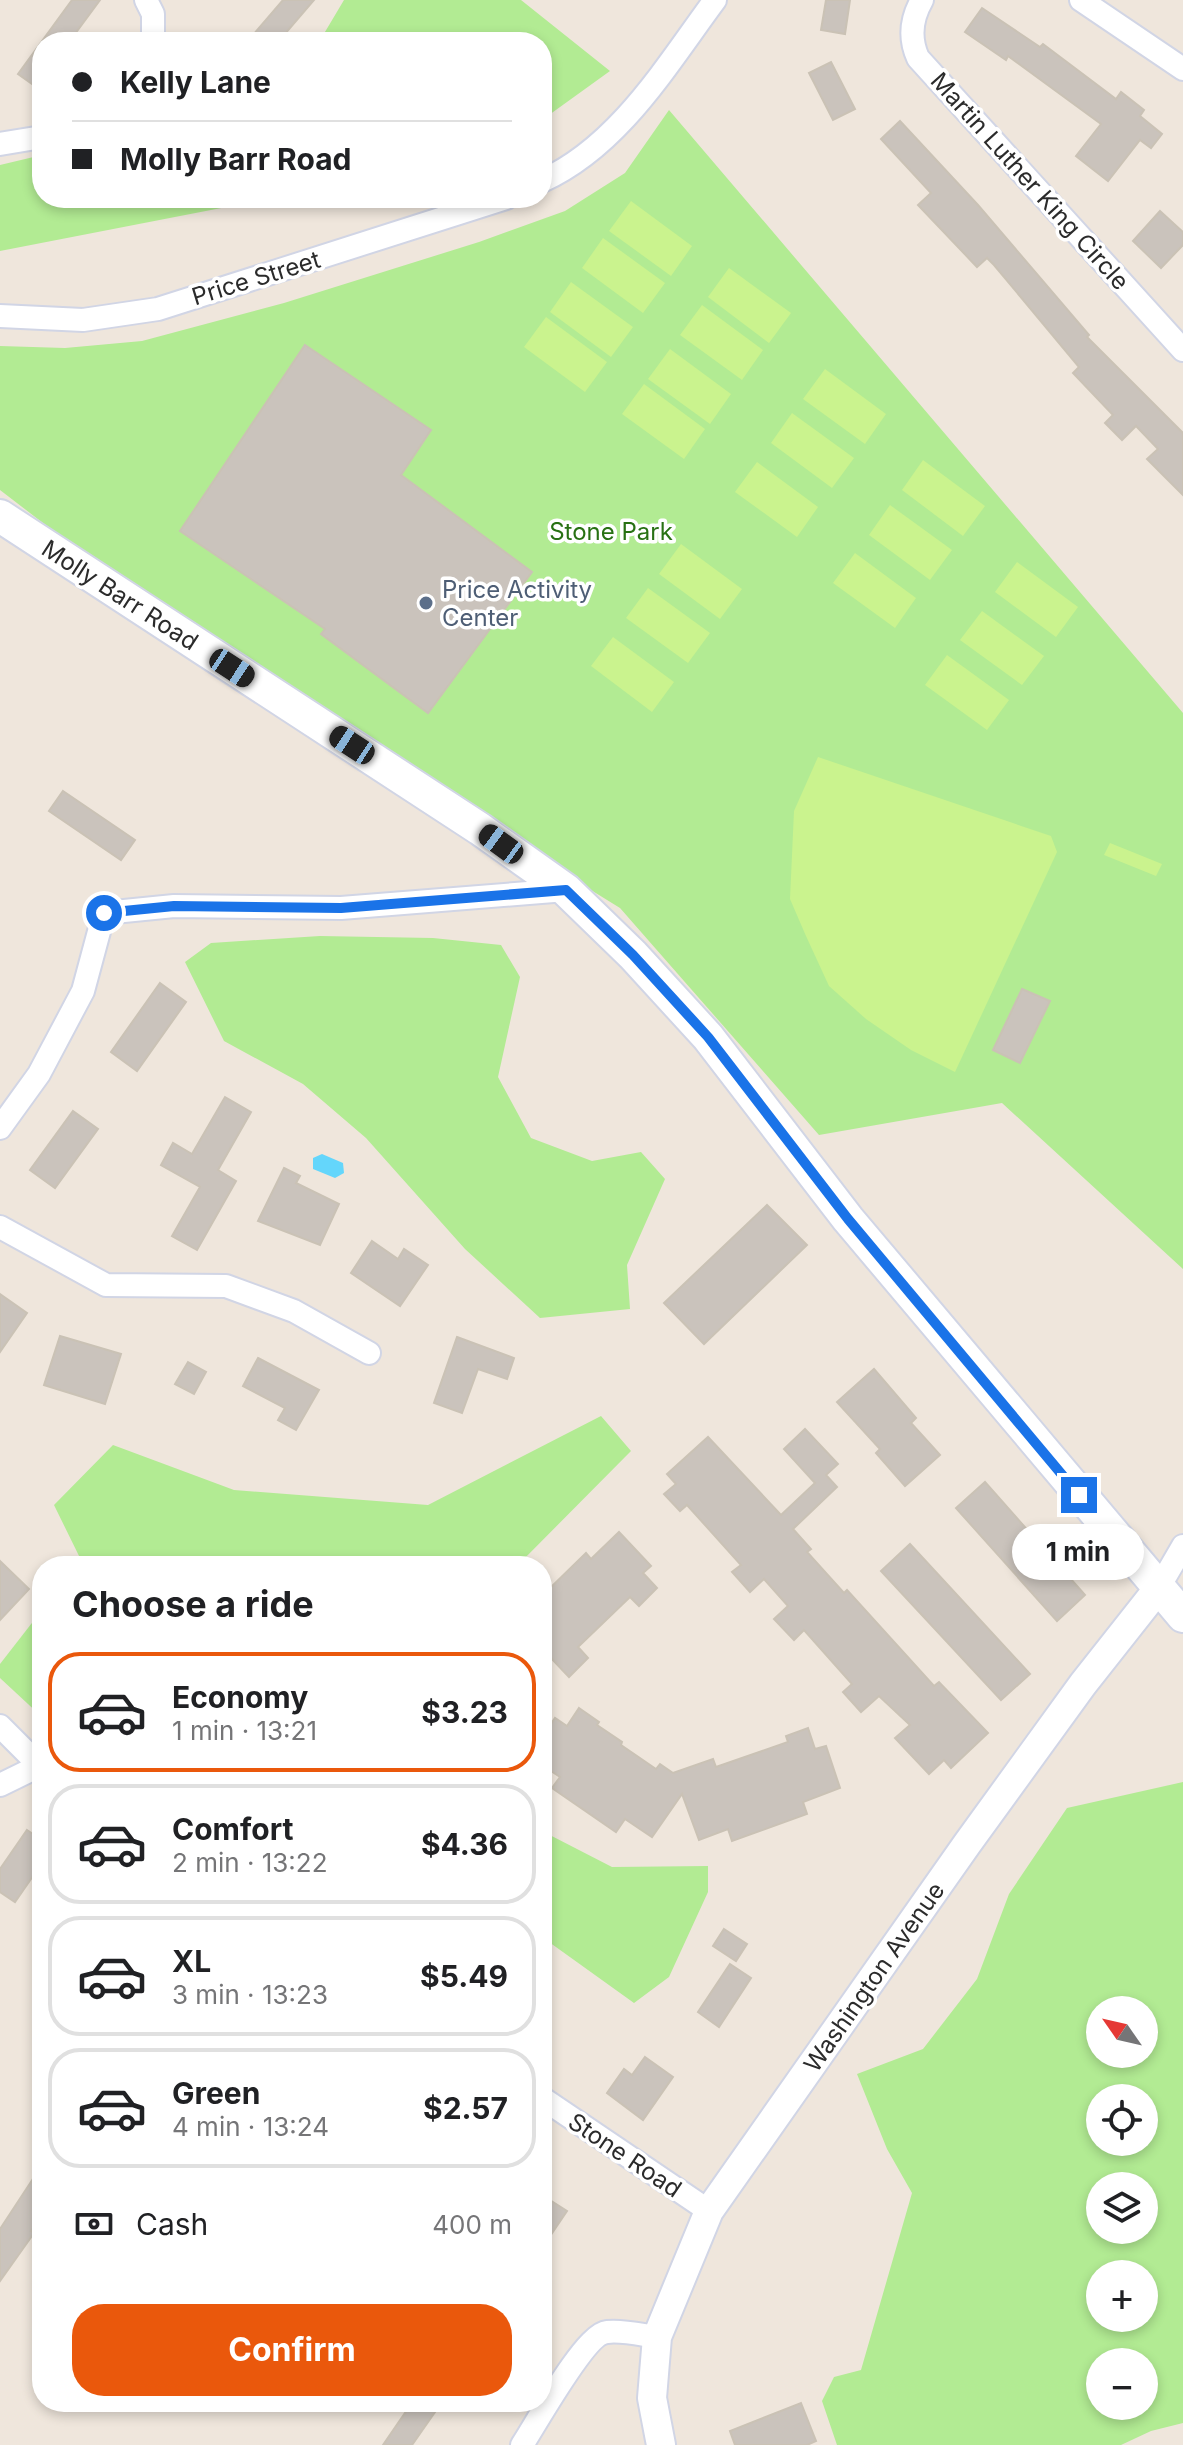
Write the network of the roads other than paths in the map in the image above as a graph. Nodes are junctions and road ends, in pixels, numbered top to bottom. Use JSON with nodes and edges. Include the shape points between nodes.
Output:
{"nodes":[{"id":1,"x":146,"y":0,"type":"edge"},
{"id":2,"x":715,"y":0,"type":"edge"},
{"id":3,"x":922,"y":0,"type":"edge"},
{"id":4,"x":1081,"y":0,"type":"edge"},
{"id":5,"x":153,"y":32,"type":"edge"},
{"id":6,"x":1183,"y":69,"type":"edge"},
{"id":7,"x":32,"y":139,"type":"edge"},
{"id":8,"x":0,"y":144,"type":"edge"},
{"id":9,"x":552,"y":176,"type":"edge"},
{"id":10,"x":475,"y":208,"type":"edge"},
{"id":11,"x":0,"y":316,"type":"edge"},
{"id":12,"x":1183,"y":350,"type":"edge"},
{"id":13,"x":0,"y":516,"type":"edge"},
{"id":14,"x":566,"y":890,"type":"junction"},
{"id":15,"x":0,"y":1128,"type":"edge"},
{"id":16,"x":0,"y":1227,"type":"edge"},
{"id":17,"x":369,"y":1353,"type":"dead end"},
{"id":18,"x":1183,"y":1546,"type":"edge"},
{"id":19,"x":1158,"y":1589,"type":"junction"},
{"id":20,"x":1183,"y":1616,"type":"edge"},
{"id":21,"x":0,"y":1726,"type":"edge"},
{"id":22,"x":32,"y":1758,"type":"edge"},
{"id":23,"x":32,"y":1771,"type":"edge"},
{"id":24,"x":0,"y":1785,"type":"edge"},
{"id":25,"x":552,"y":2105,"type":"edge"},
{"id":26,"x":709,"y":2211,"type":"junction"},
{"id":27,"x":657,"y":2337,"type":"junction"},
{"id":28,"x":552,"y":2399,"type":"edge"},
{"id":29,"x":544,"y":2412,"type":"edge"},
{"id":30,"x":522,"y":2445,"type":"edge"},
{"id":31,"x":661,"y":2445,"type":"edge"}],
"edges":[{"from":1,"to":5,"type":"street"},
{"from":2,"to":9,"type":"street","via":[[605,140]]},
{"from":3,"to":12,"type":"street","name":"Martin Luther King Circle","via":[[912,26],[918,58]]},
{"from":4,"to":6,"type":"street"},
{"from":7,"to":8,"type":"street"},
{"from":10,"to":11,"type":"street","name":"Price Street","via":[[158,309],[83,320]]},
{"from":13,"to":14,"type":"main road","name":"Molly Barr Road"},
{"from":14,"to":15,"type":"street","via":[[341,908],[174,906],[104,913],[83,991],[39,1074]]},
{"from":14,"to":19,"type":"main road","name":"Molly Barr Road","via":[[708,1037],[848,1219]]},
{"from":16,"to":17,"type":"street","via":[[106,1285],[226,1286],[294,1311]]},
{"from":18,"to":19,"type":"street","name":"Washington Avenue"},
{"from":19,"to":20,"type":"main road","name":"Molly Barr Road"},
{"from":19,"to":26,"type":"street","name":"Washington Avenue","via":[[967,1844]]},
{"from":21,"to":22,"type":"street"},
{"from":23,"to":24,"type":"street"},
{"from":25,"to":26,"type":"street","name":"Stone Road"},
{"from":26,"to":27,"type":"street","name":"Washington Avenue"},
{"from":27,"to":28,"type":"street","via":[[600,2334]]},
{"from":27,"to":31,"type":"street","name":"Washington Avenue","via":[[652,2398]]},
{"from":29,"to":30,"type":"street"}]}
